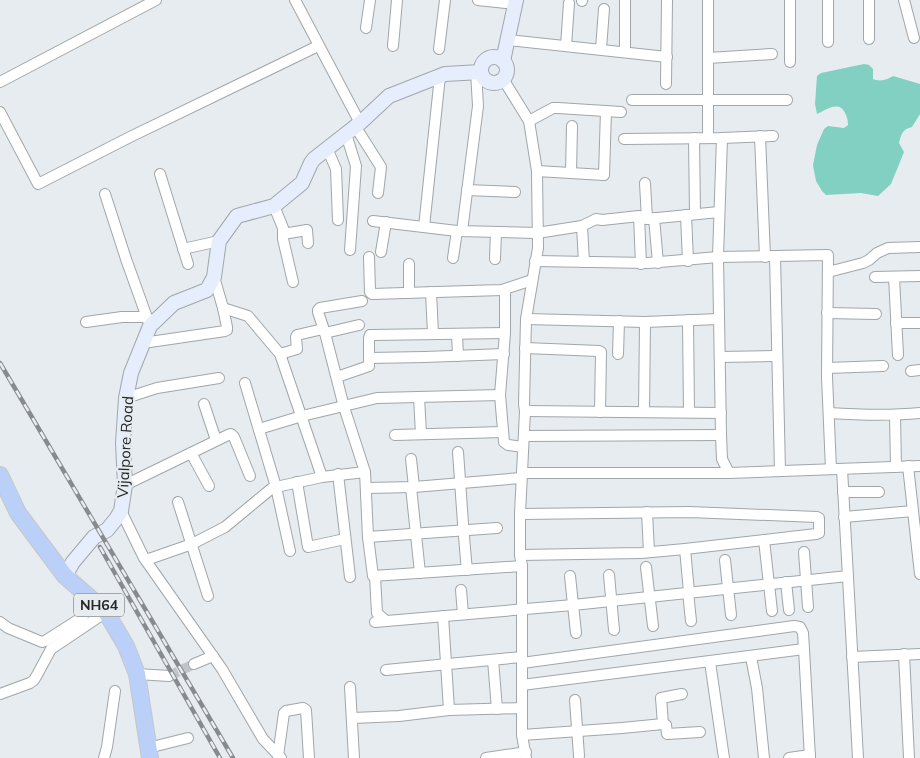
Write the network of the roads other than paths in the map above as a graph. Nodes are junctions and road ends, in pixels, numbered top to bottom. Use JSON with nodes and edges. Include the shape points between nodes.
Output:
{"nodes":[{"id":1,"x":156,"y":0,"type":"edge"},
{"id":2,"x":295,"y":0,"type":"edge"},
{"id":3,"x":370,"y":0,"type":"edge"},
{"id":4,"x":397,"y":0,"type":"edge"},
{"id":5,"x":444,"y":0,"type":"edge"},
{"id":6,"x":478,"y":0,"type":"edge"},
{"id":7,"x":625,"y":0,"type":"edge"},
{"id":8,"x":667,"y":0,"type":"edge"},
{"id":9,"x":708,"y":0,"type":"edge"},
{"id":10,"x":790,"y":0,"type":"edge"},
{"id":11,"x":828,"y":0,"type":"edge"},
{"id":12,"x":869,"y":0,"type":"edge"},
{"id":13,"x":904,"y":0,"type":"edge"},
{"id":14,"x":509,"y":1,"type":"edge"},
{"id":15,"x":569,"y":3,"type":"dead end"},
{"id":16,"x":604,"y":9,"type":"dead end"},
{"id":17,"x":366,"y":28,"type":"dead end"},
{"id":18,"x":914,"y":38,"type":"dead end"},
{"id":19,"x":869,"y":39,"type":"dead end"},
{"id":20,"x":508,"y":40,"type":"junction"},
{"id":21,"x":828,"y":42,"type":"dead end"},
{"id":22,"x":318,"y":46,"type":"junction"},
{"id":23,"x":393,"y":46,"type":"dead end"},
{"id":24,"x":566,"y":46,"type":"junction"},
{"id":25,"x":439,"y":49,"type":"dead end"},
{"id":26,"x":601,"y":49,"type":"junction"},
{"id":27,"x":625,"y":52,"type":"junction"},
{"id":28,"x":772,"y":54,"type":"dead end"},
{"id":29,"x":666,"y":57,"type":"junction"},
{"id":30,"x":708,"y":58,"type":"junction"},
{"id":31,"x":500,"y":59,"type":"junction"},
{"id":32,"x":790,"y":62,"type":"dead end"},
{"id":33,"x":478,"y":72,"type":"junction"},
{"id":34,"x":440,"y":76,"type":"junction"},
{"id":35,"x":503,"y":79,"type":"junction"},
{"id":36,"x":0,"y":82,"type":"edge"},
{"id":37,"x":666,"y":84,"type":"dead end"},
{"id":38,"x":632,"y":100,"type":"dead end"},
{"id":39,"x":708,"y":100,"type":"junction"},
{"id":40,"x":787,"y":100,"type":"dead end"},
{"id":41,"x":606,"y":111,"type":"junction"},
{"id":42,"x":0,"y":112,"type":"edge"},
{"id":43,"x":621,"y":112,"type":"dead end"},
{"id":44,"x":530,"y":121,"type":"junction"},
{"id":45,"x":572,"y":126,"type":"dead end"},
{"id":46,"x":353,"y":128,"type":"junction"},
{"id":47,"x":760,"y":136,"type":"junction"},
{"id":48,"x":773,"y":136,"type":"dead end"},
{"id":49,"x":694,"y":138,"type":"junction"},
{"id":50,"x":708,"y":138,"type":"junction"},
{"id":51,"x":722,"y":138,"type":"junction"},
{"id":52,"x":624,"y":139,"type":"dead end"},
{"id":53,"x":327,"y":148,"type":"junction"},
{"id":54,"x":537,"y":171,"type":"junction"},
{"id":55,"x":570,"y":173,"type":"junction"},
{"id":56,"x":160,"y":174,"type":"dead end"},
{"id":57,"x":645,"y":184,"type":"dead end"},
{"id":58,"x":468,"y":190,"type":"junction"},
{"id":59,"x":515,"y":192,"type":"dead end"},
{"id":60,"x":378,"y":193,"type":"dead end"},
{"id":61,"x":105,"y":194,"type":"dead end"},
{"id":62,"x":274,"y":206,"type":"junction"},
{"id":63,"x":719,"y":212,"type":"junction"},
{"id":64,"x":691,"y":214,"type":"junction"},
{"id":65,"x":647,"y":218,"type":"junction"},
{"id":66,"x":338,"y":220,"type":"dead end"},
{"id":67,"x":373,"y":221,"type":"dead end"},
{"id":68,"x":386,"y":222,"type":"junction"},
{"id":69,"x":582,"y":226,"type":"junction"},
{"id":70,"x":424,"y":227,"type":"junction"},
{"id":71,"x":460,"y":231,"type":"junction"},
{"id":72,"x":496,"y":232,"type":"junction"},
{"id":73,"x":537,"y":233,"type":"junction"},
{"id":74,"x":283,"y":234,"type":"junction"},
{"id":75,"x":219,"y":241,"type":"junction"},
{"id":76,"x":308,"y":243,"type":"dead end"},
{"id":77,"x":920,"y":247,"type":"edge"},
{"id":78,"x":183,"y":249,"type":"junction"},
{"id":79,"x":350,"y":250,"type":"dead end"},
{"id":80,"x":381,"y":252,"type":"dead end"},
{"id":81,"x":369,"y":257,"type":"dead end"},
{"id":82,"x":718,"y":257,"type":"junction"},
{"id":83,"x":770,"y":257,"type":"junction"},
{"id":84,"x":453,"y":258,"type":"dead end"},
{"id":85,"x":495,"y":259,"type":"dead end"},
{"id":86,"x":688,"y":260,"type":"junction"},
{"id":87,"x":535,"y":262,"type":"junction"},
{"id":88,"x":584,"y":262,"type":"junction"},
{"id":89,"x":658,"y":263,"type":"junction"},
{"id":90,"x":188,"y":264,"type":"dead end"},
{"id":91,"x":409,"y":264,"type":"dead end"},
{"id":92,"x":641,"y":264,"type":"junction"},
{"id":93,"x":828,"y":272,"type":"junction"},
{"id":94,"x":920,"y":276,"type":"edge"},
{"id":95,"x":214,"y":277,"type":"junction"},
{"id":96,"x":875,"y":277,"type":"dead end"},
{"id":97,"x":894,"y":277,"type":"junction"},
{"id":98,"x":532,"y":280,"type":"junction"},
{"id":99,"x":293,"y":282,"type":"dead end"},
{"id":100,"x":505,"y":290,"type":"junction"},
{"id":101,"x":431,"y":292,"type":"junction"},
{"id":102,"x":409,"y":293,"type":"junction"},
{"id":103,"x":362,"y":302,"type":"dead end"},
{"id":104,"x":223,"y":308,"type":"junction"},
{"id":105,"x":828,"y":313,"type":"junction"},
{"id":106,"x":876,"y":314,"type":"dead end"},
{"id":107,"x":526,"y":319,"type":"junction"},
{"id":108,"x":720,"y":319,"type":"junction"},
{"id":109,"x":688,"y":320,"type":"junction"},
{"id":110,"x":148,"y":321,"type":"junction"},
{"id":111,"x":619,"y":321,"type":"junction"},
{"id":112,"x":86,"y":322,"type":"dead end"},
{"id":113,"x":645,"y":322,"type":"junction"},
{"id":114,"x":896,"y":323,"type":"junction"},
{"id":115,"x":920,"y":323,"type":"edge"},
{"id":116,"x":359,"y":325,"type":"dead end"},
{"id":117,"x":324,"y":331,"type":"junction"},
{"id":118,"x":434,"y":334,"type":"junction"},
{"id":119,"x":457,"y":334,"type":"junction"},
{"id":120,"x":505,"y":334,"type":"junction"},
{"id":121,"x":143,"y":343,"type":"junction"},
{"id":122,"x":525,"y":348,"type":"junction"},
{"id":123,"x":280,"y":354,"type":"junction"},
{"id":124,"x":504,"y":354,"type":"junction"},
{"id":125,"x":618,"y":354,"type":"dead end"},
{"id":126,"x":898,"y":355,"type":"dead end"},
{"id":127,"x":458,"y":356,"type":"junction"},
{"id":128,"x":778,"y":356,"type":"junction"},
{"id":129,"x":720,"y":357,"type":"junction"},
{"id":130,"x":369,"y":358,"type":"junction"},
{"id":131,"x":883,"y":366,"type":"dead end"},
{"id":132,"x":827,"y":368,"type":"junction"},
{"id":133,"x":337,"y":377,"type":"junction"},
{"id":134,"x":219,"y":378,"type":"dead end"},
{"id":135,"x":245,"y":383,"type":"dead end"},
{"id":136,"x":500,"y":395,"type":"junction"},
{"id":137,"x":419,"y":397,"type":"junction"},
{"id":138,"x":126,"y":398,"type":"junction"},
{"id":139,"x":204,"y":404,"type":"dead end"},
{"id":140,"x":344,"y":407,"type":"junction"},
{"id":141,"x":525,"y":411,"type":"junction"},
{"id":142,"x":600,"y":412,"type":"junction"},
{"id":143,"x":644,"y":412,"type":"junction"},
{"id":144,"x":689,"y":412,"type":"junction"},
{"id":145,"x":721,"y":413,"type":"junction"},
{"id":146,"x":829,"y":413,"type":"junction"},
{"id":147,"x":920,"y":413,"type":"edge"},
{"id":148,"x":895,"y":415,"type":"junction"},
{"id":149,"x":302,"y":416,"type":"junction"},
{"id":150,"x":258,"y":429,"type":"junction"},
{"id":151,"x":503,"y":432,"type":"junction"},
{"id":152,"x":421,"y":434,"type":"junction"},
{"id":153,"x":395,"y":435,"type":"dead end"},
{"id":154,"x":721,"y":435,"type":"junction"},
{"id":155,"x":524,"y":436,"type":"junction"},
{"id":156,"x":216,"y":440,"type":"junction"},
{"id":157,"x":523,"y":447,"type":"junction"},
{"id":158,"x":458,"y":452,"type":"dead end"},
{"id":159,"x":191,"y":453,"type":"junction"},
{"id":160,"x":411,"y":459,"type":"dead end"},
{"id":161,"x":896,"y":466,"type":"junction"},
{"id":162,"x":908,"y":466,"type":"junction"},
{"id":163,"x":920,"y":466,"type":"edge"},
{"id":164,"x":831,"y":469,"type":"junction"},
{"id":165,"x":842,"y":469,"type":"junction"},
{"id":166,"x":780,"y":471,"type":"junction"},
{"id":167,"x":365,"y":472,"type":"junction"},
{"id":168,"x":729,"y":473,"type":"junction"},
{"id":169,"x":338,"y":474,"type":"junction"},
{"id":170,"x":522,"y":475,"type":"junction"},
{"id":171,"x":250,"y":476,"type":"dead end"},
{"id":172,"x":322,"y":477,"type":"junction"},
{"id":173,"x":297,"y":482,"type":"junction"},
{"id":174,"x":460,"y":484,"type":"junction"},
{"id":175,"x":125,"y":485,"type":"junction"},
{"id":176,"x":2,"y":486,"type":"edge"},
{"id":177,"x":209,"y":486,"type":"dead end"},
{"id":178,"x":276,"y":486,"type":"junction"},
{"id":179,"x":412,"y":487,"type":"junction"},
{"id":180,"x":366,"y":488,"type":"junction"},
{"id":181,"x":843,"y":492,"type":"junction"},
{"id":182,"x":879,"y":492,"type":"dead end"},
{"id":183,"x":178,"y":502,"type":"dead end"},
{"id":184,"x":121,"y":511,"type":"junction"},
{"id":185,"x":913,"y":511,"type":"junction"},
{"id":186,"x":647,"y":512,"type":"junction"},
{"id":187,"x":520,"y":514,"type":"junction"},
{"id":188,"x":844,"y":517,"type":"junction"},
{"id":189,"x":497,"y":528,"type":"dead end"},
{"id":190,"x":463,"y":530,"type":"junction"},
{"id":191,"x":415,"y":534,"type":"junction"},
{"id":192,"x":368,"y":537,"type":"junction"},
{"id":193,"x":345,"y":539,"type":"junction"},
{"id":194,"x":764,"y":540,"type":"junction"},
{"id":195,"x":192,"y":544,"type":"junction"},
{"id":196,"x":685,"y":549,"type":"junction"},
{"id":197,"x":290,"y":551,"type":"dead end"},
{"id":198,"x":649,"y":552,"type":"junction"},
{"id":199,"x":804,"y":552,"type":"dead end"},
{"id":200,"x":146,"y":560,"type":"junction"},
{"id":201,"x":725,"y":560,"type":"dead end"},
{"id":202,"x":521,"y":561,"type":"junction"},
{"id":203,"x":646,"y":567,"type":"dead end"},
{"id":204,"x":467,"y":570,"type":"junction"},
{"id":205,"x":420,"y":573,"type":"junction"},
{"id":206,"x":920,"y":574,"type":"edge"},
{"id":207,"x":609,"y":575,"type":"dead end"},
{"id":208,"x":65,"y":576,"type":"junction"},
{"id":209,"x":376,"y":576,"type":"junction"},
{"id":210,"x":570,"y":576,"type":"dead end"},
{"id":211,"x":848,"y":576,"type":"junction"},
{"id":212,"x":350,"y":577,"type":"dead end"},
{"id":213,"x":807,"y":580,"type":"junction"},
{"id":214,"x":786,"y":582,"type":"junction"},
{"id":215,"x":769,"y":584,"type":"junction"},
{"id":216,"x":728,"y":588,"type":"junction"},
{"id":217,"x":461,"y":590,"type":"dead end"},
{"id":218,"x":689,"y":592,"type":"junction"},
{"id":219,"x":208,"y":596,"type":"dead end"},
{"id":220,"x":650,"y":596,"type":"junction"},
{"id":221,"x":611,"y":600,"type":"junction"},
{"id":222,"x":573,"y":605,"type":"junction"},
{"id":223,"x":101,"y":607,"type":"junction"},
{"id":224,"x":808,"y":607,"type":"dead end"},
{"id":225,"x":521,"y":609,"type":"junction"},
{"id":226,"x":789,"y":610,"type":"dead end"},
{"id":227,"x":772,"y":611,"type":"dead end"},
{"id":228,"x":462,"y":614,"type":"junction"},
{"id":229,"x":731,"y":614,"type":"dead end"},
{"id":230,"x":443,"y":616,"type":"junction"},
{"id":231,"x":691,"y":621,"type":"dead end"},
{"id":232,"x":0,"y":622,"type":"edge"},
{"id":233,"x":653,"y":626,"type":"dead end"},
{"id":234,"x":614,"y":630,"type":"dead end"},
{"id":235,"x":576,"y":633,"type":"dead end"},
{"id":236,"x":804,"y":649,"type":"junction"},
{"id":237,"x":904,"y":654,"type":"junction"},
{"id":238,"x":920,"y":654,"type":"edge"},
{"id":239,"x":213,"y":656,"type":"junction"},
{"id":240,"x":751,"y":657,"type":"junction"},
{"id":241,"x":852,"y":657,"type":"junction"},
{"id":242,"x":494,"y":660,"type":"junction"},
{"id":243,"x":522,"y":660,"type":"junction"},
{"id":244,"x":710,"y":662,"type":"junction"},
{"id":245,"x":194,"y":664,"type":"tunnel mouth"},
{"id":246,"x":447,"y":664,"type":"junction"},
{"id":247,"x":386,"y":670,"type":"dead end"},
{"id":248,"x":137,"y":674,"type":"junction"},
{"id":249,"x":169,"y":676,"type":"tunnel mouth"},
{"id":250,"x":522,"y":685,"type":"junction"},
{"id":251,"x":350,"y":687,"type":"dead end"},
{"id":252,"x":115,"y":690,"type":"dead end"},
{"id":253,"x":0,"y":694,"type":"edge"},
{"id":254,"x":682,"y":694,"type":"dead end"},
{"id":255,"x":575,"y":700,"type":"dead end"},
{"id":256,"x":522,"y":708,"type":"junction"},
{"id":257,"x":497,"y":709,"type":"junction"},
{"id":258,"x":449,"y":710,"type":"junction"},
{"id":259,"x":353,"y":718,"type":"junction"},
{"id":260,"x":663,"y":724,"type":"junction"},
{"id":261,"x":577,"y":731,"type":"junction"},
{"id":262,"x":700,"y":732,"type":"dead end"},
{"id":263,"x":522,"y":735,"type":"junction"},
{"id":264,"x":188,"y":738,"type":"dead end"},
{"id":265,"x":149,"y":753,"type":"edge"},
{"id":266,"x":526,"y":755,"type":"edge"},
{"id":267,"x":579,"y":756,"type":"dead end"},
{"id":268,"x":810,"y":756,"type":"edge"},
{"id":269,"x":280,"y":757,"type":"edge"},
{"id":270,"x":104,"y":758,"type":"edge"},
{"id":271,"x":309,"y":758,"type":"edge"},
{"id":272,"x":354,"y":758,"type":"edge"},
{"id":273,"x":487,"y":758,"type":"edge"},
{"id":274,"x":724,"y":758,"type":"edge"},
{"id":275,"x":764,"y":758,"type":"edge"},
{"id":276,"x":789,"y":758,"type":"edge"},
{"id":277,"x":858,"y":758,"type":"edge"},
{"id":278,"x":909,"y":758,"type":"edge"}],
"edges":[{"from":1,"to":36,"type":"street"},
{"from":2,"to":22,"type":"street"},
{"from":3,"to":17,"type":"street"},
{"from":4,"to":23,"type":"street"},
{"from":5,"to":25,"type":"street"},
{"from":6,"to":14,"type":"street"},
{"from":7,"to":27,"type":"street"},
{"from":8,"to":29,"type":"street"},
{"from":9,"to":30,"type":"street"},
{"from":10,"to":32,"type":"street"},
{"from":11,"to":21,"type":"street"},
{"from":12,"to":19,"type":"street"},
{"from":13,"to":18,"type":"street"},
{"from":14,"to":20,"type":"main road"},
{"from":14,"to":31,"type":"main road"},
{"from":15,"to":24,"type":"street"},
{"from":16,"to":26,"type":"street"},
{"from":20,"to":24,"type":"street"},
{"from":20,"to":31,"type":"main road"},
{"from":22,"to":42,"type":"street","via":[[38,184]]},
{"from":22,"to":46,"type":"street"},
{"from":24,"to":26,"type":"street"},
{"from":26,"to":27,"type":"street"},
{"from":27,"to":29,"type":"street"},
{"from":28,"to":30,"type":"street"},
{"from":29,"to":37,"type":"street"},
{"from":30,"to":39,"type":"street"},
{"from":31,"to":33,"type":"main road","via":[[485,60]]},
{"from":31,"to":35,"type":"main road","via":[[507,68]]},
{"from":33,"to":34,"type":"main road"},
{"from":33,"to":35,"type":"main road","via":[[488,81]]},
{"from":33,"to":58,"type":"street","via":[[478,106]]},
{"from":34,"to":46,"type":"main road","via":[[390,96]]},
{"from":34,"to":70,"type":"street"},
{"from":35,"to":44,"type":"street"},
{"from":38,"to":39,"type":"street"},
{"from":39,"to":40,"type":"street"},
{"from":39,"to":50,"type":"street"},
{"from":41,"to":43,"type":"street"},
{"from":41,"to":44,"type":"street","via":[[554,108]]},
{"from":41,"to":55,"type":"street","via":[[604,175]]},
{"from":44,"to":54,"type":"street"},
{"from":45,"to":55,"type":"street"},
{"from":46,"to":53,"type":"main road"},
{"from":46,"to":60,"type":"street","via":[[381,167]]},
{"from":46,"to":79,"type":"street","via":[[356,166]]},
{"from":47,"to":48,"type":"street"},
{"from":47,"to":51,"type":"street"},
{"from":47,"to":83,"type":"street"},
{"from":49,"to":50,"type":"street"},
{"from":49,"to":52,"type":"street"},
{"from":49,"to":64,"type":"street"},
{"from":50,"to":51,"type":"street"},
{"from":51,"to":63,"type":"street"},
{"from":53,"to":62,"type":"main road","via":[[314,158],[302,183]]},
{"from":53,"to":66,"type":"street","via":[[336,169]]},
{"from":54,"to":55,"type":"street"},
{"from":54,"to":73,"type":"street"},
{"from":56,"to":78,"type":"street"},
{"from":57,"to":65,"type":"street"},
{"from":58,"to":59,"type":"street"},
{"from":58,"to":71,"type":"street"},
{"from":61,"to":110,"type":"street"},
{"from":62,"to":74,"type":"street"},
{"from":62,"to":75,"type":"main road","via":[[237,216]]},
{"from":63,"to":64,"type":"street"},
{"from":63,"to":82,"type":"street"},
{"from":64,"to":65,"type":"street"},
{"from":64,"to":86,"type":"street"},
{"from":65,"to":69,"type":"street","via":[[596,219]]},
{"from":65,"to":89,"type":"street"},
{"from":65,"to":92,"type":"street"},
{"from":67,"to":68,"type":"street"},
{"from":68,"to":70,"type":"street"},
{"from":68,"to":80,"type":"street"},
{"from":69,"to":73,"type":"street"},
{"from":69,"to":88,"type":"street"},
{"from":70,"to":71,"type":"street"},
{"from":71,"to":72,"type":"street"},
{"from":71,"to":84,"type":"street"},
{"from":72,"to":73,"type":"street"},
{"from":72,"to":85,"type":"street"},
{"from":73,"to":87,"type":"street"},
{"from":74,"to":76,"type":"street","via":[[307,230]]},
{"from":74,"to":99,"type":"street"},
{"from":75,"to":78,"type":"street"},
{"from":75,"to":95,"type":"main road"},
{"from":77,"to":93,"type":"street","via":[[888,248],[863,263]]},
{"from":78,"to":90,"type":"street"},
{"from":81,"to":102,"type":"street","via":[[370,294]]},
{"from":82,"to":83,"type":"street"},
{"from":82,"to":86,"type":"street"},
{"from":82,"to":108,"type":"street"},
{"from":83,"to":93,"type":"street","via":[[828,254]]},
{"from":83,"to":128,"type":"street"},
{"from":86,"to":89,"type":"street"},
{"from":87,"to":88,"type":"street"},
{"from":87,"to":98,"type":"street"},
{"from":88,"to":92,"type":"street"},
{"from":89,"to":92,"type":"street"},
{"from":91,"to":102,"type":"street"},
{"from":93,"to":105,"type":"street"},
{"from":94,"to":97,"type":"street"},
{"from":95,"to":104,"type":"street"},
{"from":95,"to":110,"type":"main road","name":"Vijalpore Road","via":[[207,290],[174,303]]},
{"from":96,"to":97,"type":"street"},
{"from":97,"to":114,"type":"street"},
{"from":98,"to":100,"type":"street"},
{"from":98,"to":107,"type":"street"},
{"from":100,"to":101,"type":"street"},
{"from":100,"to":120,"type":"street"},
{"from":101,"to":102,"type":"street"},
{"from":101,"to":118,"type":"street"},
{"from":103,"to":117,"type":"street","via":[[320,308]]},
{"from":104,"to":121,"type":"street","via":[[225,331]]},
{"from":104,"to":123,"type":"street","via":[[248,316]]},
{"from":105,"to":106,"type":"street"},
{"from":105,"to":132,"type":"street"},
{"from":107,"to":111,"type":"street"},
{"from":107,"to":122,"type":"street"},
{"from":108,"to":109,"type":"street"},
{"from":108,"to":129,"type":"street"},
{"from":109,"to":113,"type":"street"},
{"from":109,"to":144,"type":"street"},
{"from":110,"to":112,"type":"street","via":[[122,317]]},
{"from":110,"to":121,"type":"main road","name":"Vijalpore Road"},
{"from":111,"to":113,"type":"street"},
{"from":111,"to":125,"type":"street"},
{"from":113,"to":143,"type":"street"},
{"from":114,"to":115,"type":"street"},
{"from":114,"to":126,"type":"street"},
{"from":116,"to":117,"type":"street"},
{"from":117,"to":123,"type":"street","via":[[298,335],[296,349]]},
{"from":117,"to":133,"type":"street"},
{"from":118,"to":119,"type":"street"},
{"from":118,"to":130,"type":"street","via":[[370,335]]},
{"from":119,"to":120,"type":"street"},
{"from":119,"to":127,"type":"street"},
{"from":120,"to":124,"type":"street"},
{"from":121,"to":138,"type":"main road","name":"Vijalpore Road","via":[[131,373]]},
{"from":122,"to":141,"type":"street"},
{"from":122,"to":142,"type":"street","via":[[599,350]]},
{"from":123,"to":149,"type":"street"},
{"from":124,"to":127,"type":"street"},
{"from":124,"to":136,"type":"street"},
{"from":127,"to":130,"type":"street"},
{"from":128,"to":129,"type":"street"},
{"from":128,"to":166,"type":"street"},
{"from":129,"to":145,"type":"street"},
{"from":130,"to":133,"type":"street","via":[[368,367]]},
{"from":131,"to":132,"type":"street"},
{"from":132,"to":146,"type":"street"},
{"from":133,"to":140,"type":"street"},
{"from":134,"to":138,"type":"street","via":[[157,388]]},
{"from":135,"to":150,"type":"street"},
{"from":136,"to":137,"type":"street"},
{"from":136,"to":151,"type":"street"},
{"from":137,"to":140,"type":"street","via":[[377,398]]},
{"from":137,"to":152,"type":"street"},
{"from":138,"to":175,"type":"main road","name":"Vijalpore Road"},
{"from":139,"to":156,"type":"street"},
{"from":140,"to":149,"type":"street"},
{"from":140,"to":167,"type":"street"},
{"from":141,"to":142,"type":"street"},
{"from":141,"to":155,"type":"street"},
{"from":142,"to":143,"type":"street"},
{"from":143,"to":144,"type":"street"},
{"from":144,"to":145,"type":"street"},
{"from":145,"to":154,"type":"street"},
{"from":146,"to":148,"type":"street"},
{"from":146,"to":164,"type":"street"},
{"from":147,"to":148,"type":"street"},
{"from":148,"to":161,"type":"street"},
{"from":149,"to":150,"type":"street"},
{"from":149,"to":172,"type":"street"},
{"from":150,"to":178,"type":"street"},
{"from":151,"to":152,"type":"street"},
{"from":151,"to":157,"type":"street","via":[[505,444]]},
{"from":152,"to":153,"type":"street"},
{"from":154,"to":155,"type":"street"},
{"from":154,"to":168,"type":"street","via":[[722,459]]},
{"from":155,"to":157,"type":"street"},
{"from":156,"to":159,"type":"street"},
{"from":156,"to":171,"type":"street","via":[[231,434],[234,437]]},
{"from":157,"to":170,"type":"street"},
{"from":158,"to":174,"type":"street"},
{"from":159,"to":175,"type":"street"},
{"from":159,"to":177,"type":"street"},
{"from":160,"to":179,"type":"street"},
{"from":161,"to":162,"type":"street"},
{"from":161,"to":165,"type":"street"},
{"from":162,"to":163,"type":"street"},
{"from":162,"to":185,"type":"street"},
{"from":164,"to":165,"type":"street"},
{"from":164,"to":166,"type":"street"},
{"from":165,"to":181,"type":"street"},
{"from":166,"to":168,"type":"street"},
{"from":167,"to":169,"type":"street"},
{"from":167,"to":180,"type":"street"},
{"from":168,"to":170,"type":"street"},
{"from":169,"to":172,"type":"street"},
{"from":169,"to":193,"type":"street"},
{"from":170,"to":174,"type":"street"},
{"from":170,"to":187,"type":"street"},
{"from":172,"to":173,"type":"street"},
{"from":173,"to":178,"type":"street"},
{"from":173,"to":193,"type":"street","via":[[308,547]]},
{"from":174,"to":179,"type":"street"},
{"from":174,"to":190,"type":"street"},
{"from":175,"to":184,"type":"main road","name":"Vijalpore Road"},
{"from":176,"to":208,"type":"highway","number":"NH64"},
{"from":178,"to":195,"type":"street","via":[[225,528]]},
{"from":178,"to":197,"type":"street"},
{"from":179,"to":180,"type":"street"},
{"from":179,"to":191,"type":"street"},
{"from":180,"to":192,"type":"street"},
{"from":181,"to":182,"type":"street"},
{"from":181,"to":188,"type":"street"},
{"from":183,"to":195,"type":"street"},
{"from":184,"to":200,"type":"street"},
{"from":184,"to":208,"type":"main road","name":"Vijalpore Road","via":[[107,530],[94,537]]},
{"from":185,"to":188,"type":"street"},
{"from":185,"to":206,"type":"street"},
{"from":186,"to":187,"type":"street"},
{"from":186,"to":194,"type":"street","via":[[818,517],[818,534]]},
{"from":186,"to":198,"type":"street"},
{"from":187,"to":202,"type":"street"},
{"from":188,"to":211,"type":"street"},
{"from":189,"to":190,"type":"street"},
{"from":190,"to":191,"type":"street"},
{"from":190,"to":204,"type":"street"},
{"from":191,"to":192,"type":"street"},
{"from":191,"to":205,"type":"street"},
{"from":192,"to":209,"type":"street","via":[[372,573]]},
{"from":193,"to":212,"type":"street"},
{"from":194,"to":196,"type":"street"},
{"from":194,"to":215,"type":"street"},
{"from":195,"to":200,"type":"street"},
{"from":195,"to":219,"type":"street"},
{"from":196,"to":198,"type":"street"},
{"from":196,"to":218,"type":"street"},
{"from":198,"to":202,"type":"street"},
{"from":199,"to":213,"type":"street"},
{"from":200,"to":239,"type":"street"},
{"from":201,"to":216,"type":"street"},
{"from":202,"to":204,"type":"street"},
{"from":202,"to":225,"type":"street"},
{"from":203,"to":220,"type":"street"},
{"from":204,"to":205,"type":"street"},
{"from":205,"to":209,"type":"street"},
{"from":207,"to":221,"type":"street"},
{"from":208,"to":223,"type":"highway","number":"NH64"},
{"from":209,"to":230,"type":"street","via":[[380,622]]},
{"from":210,"to":222,"type":"street"},
{"from":211,"to":213,"type":"street"},
{"from":211,"to":241,"type":"street"},
{"from":213,"to":214,"type":"street"},
{"from":213,"to":224,"type":"street"},
{"from":214,"to":215,"type":"street"},
{"from":214,"to":226,"type":"street"},
{"from":215,"to":216,"type":"street"},
{"from":215,"to":227,"type":"street"},
{"from":216,"to":218,"type":"street"},
{"from":216,"to":229,"type":"street"},
{"from":217,"to":228,"type":"street"},
{"from":218,"to":220,"type":"street"},
{"from":218,"to":231,"type":"street"},
{"from":220,"to":221,"type":"street"},
{"from":220,"to":233,"type":"street"},
{"from":221,"to":222,"type":"street"},
{"from":221,"to":234,"type":"street"},
{"from":222,"to":225,"type":"street"},
{"from":222,"to":235,"type":"street"},
{"from":223,"to":232,"type":"street","via":[[42,642]]},
{"from":223,"to":248,"type":"highway","number":"NH64","via":[[126,646]]},
{"from":223,"to":253,"type":"street","via":[[51,649],[34,680]]},
{"from":225,"to":228,"type":"street"},
{"from":225,"to":243,"type":"street"},
{"from":228,"to":230,"type":"street"},
{"from":230,"to":246,"type":"street"},
{"from":236,"to":240,"type":"street"},
{"from":236,"to":243,"type":"street","via":[[801,629],[794,626]]},
{"from":236,"to":268,"type":"street"},
{"from":237,"to":238,"type":"street"},
{"from":237,"to":241,"type":"street"},
{"from":237,"to":278,"type":"street"},
{"from":239,"to":245,"type":"street"},
{"from":239,"to":269,"type":"street","via":[[263,739]]},
{"from":240,"to":244,"type":"street"},
{"from":240,"to":275,"type":"street"},
{"from":241,"to":277,"type":"street"},
{"from":242,"to":243,"type":"street"},
{"from":242,"to":246,"type":"street"},
{"from":242,"to":257,"type":"street"},
{"from":243,"to":250,"type":"street"},
{"from":244,"to":250,"type":"street"},
{"from":244,"to":274,"type":"street"},
{"from":246,"to":247,"type":"street"},
{"from":246,"to":258,"type":"street"},
{"from":248,"to":249,"type":"street"},
{"from":248,"to":265,"type":"highway","number":"NH64"},
{"from":250,"to":256,"type":"street"},
{"from":251,"to":259,"type":"street"},
{"from":252,"to":270,"type":"street"},
{"from":254,"to":260,"type":"street","via":[[661,698]]},
{"from":255,"to":261,"type":"street"},
{"from":256,"to":257,"type":"street"},
{"from":256,"to":263,"type":"street"},
{"from":257,"to":258,"type":"street"},
{"from":258,"to":259,"type":"street"},
{"from":259,"to":272,"type":"street"},
{"from":260,"to":261,"type":"street"},
{"from":260,"to":262,"type":"street","via":[[668,734]]},
{"from":261,"to":263,"type":"street"},
{"from":261,"to":267,"type":"street"},
{"from":263,"to":266,"type":"street"},
{"from":264,"to":265,"type":"street"},
{"from":266,"to":273,"type":"street"},
{"from":268,"to":276,"type":"street"},
{"from":269,"to":271,"type":"street","via":[[284,713],[303,708],[306,710]]}]}
